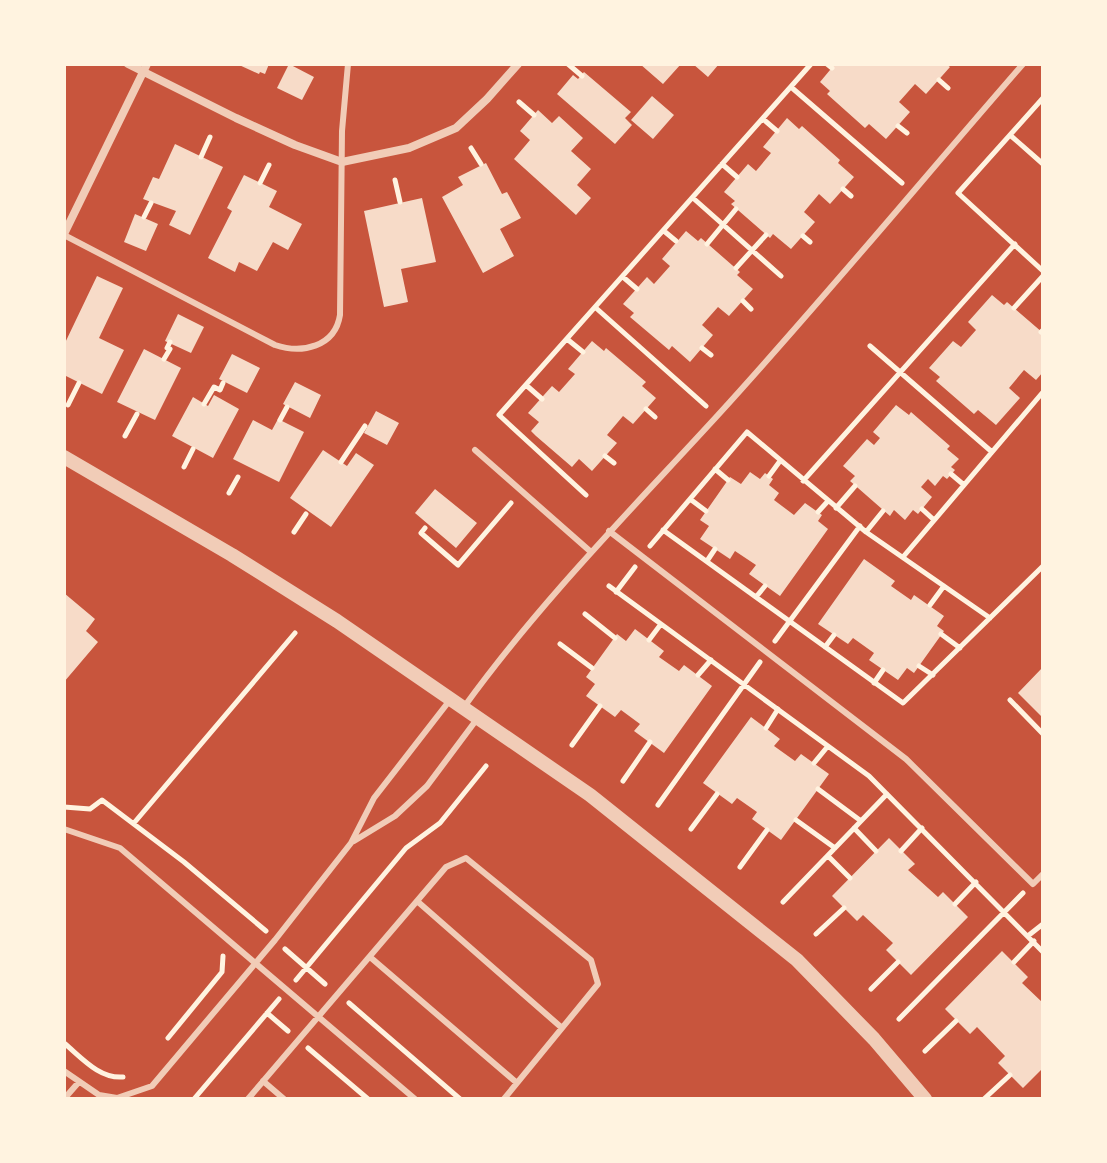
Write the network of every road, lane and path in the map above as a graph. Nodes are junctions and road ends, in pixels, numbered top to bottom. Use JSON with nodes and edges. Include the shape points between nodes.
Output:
{"nodes":[{"id":1,"x":128,"y":64,"type":"edge"},
{"id":2,"x":348,"y":64,"type":"edge"},
{"id":3,"x":518,"y":64,"type":"edge"},
{"id":4,"x":568,"y":64,"type":"edge"},
{"id":5,"x":811,"y":64,"type":"edge"},
{"id":6,"x":1023,"y":64,"type":"edge"},
{"id":7,"x":145,"y":68,"type":"edge"},
{"id":8,"x":582,"y":76,"type":"dead end"},
{"id":9,"x":939,"y":80,"type":"dead end"},
{"id":10,"x":791,"y":87,"type":"junction"},
{"id":11,"x":948,"y":88,"type":"dead end"},
{"id":12,"x":1043,"y":99,"type":"edge"},
{"id":13,"x":519,"y":102,"type":"dead end"},
{"id":14,"x":534,"y":115,"type":"dead end"},
{"id":15,"x":763,"y":119,"type":"junction"},
{"id":16,"x":898,"y":126,"type":"dead end"},
{"id":17,"x":777,"y":131,"type":"dead end"},
{"id":18,"x":907,"y":133,"type":"dead end"},
{"id":19,"x":1010,"y":135,"type":"junction"},
{"id":20,"x":210,"y":137,"type":"dead end"},
{"id":21,"x":471,"y":148,"type":"dead end"},
{"id":22,"x":201,"y":157,"type":"dead end"},
{"id":23,"x":342,"y":162,"type":"junction"},
{"id":24,"x":481,"y":164,"type":"dead end"},
{"id":25,"x":722,"y":164,"type":"junction"},
{"id":26,"x":1043,"y":164,"type":"edge"},
{"id":27,"x":269,"y":165,"type":"dead end"},
{"id":28,"x":737,"y":177,"type":"dead end"},
{"id":29,"x":395,"y":180,"type":"dead end"},
{"id":30,"x":260,"y":183,"type":"dead end"},
{"id":31,"x":843,"y":189,"type":"dead end"},
{"id":32,"x":912,"y":192,"type":"junction"},
{"id":33,"x":851,"y":196,"type":"dead end"},
{"id":34,"x":693,"y":198,"type":"junction"},
{"id":35,"x":400,"y":202,"type":"dead end"},
{"id":36,"x":151,"y":203,"type":"dead end"},
{"id":37,"x":736,"y":209,"type":"dead end"},
{"id":38,"x":144,"y":217,"type":"dead end"},
{"id":39,"x":724,"y":225,"type":"junction"},
{"id":40,"x":664,"y":231,"type":"junction"},
{"id":41,"x":64,"y":234,"type":"edge"},
{"id":42,"x":766,"y":235,"type":"dead end"},
{"id":43,"x":803,"y":236,"type":"dead end"},
{"id":44,"x":676,"y":241,"type":"dead end"},
{"id":45,"x":810,"y":242,"type":"dead end"},
{"id":46,"x":707,"y":244,"type":"dead end"},
{"id":47,"x":1015,"y":244,"type":"junction"},
{"id":48,"x":752,"y":250,"type":"junction"},
{"id":49,"x":736,"y":268,"type":"dead end"},
{"id":50,"x":781,"y":276,"type":"dead end"},
{"id":51,"x":623,"y":277,"type":"junction"},
{"id":52,"x":1042,"y":278,"type":"edge"},
{"id":53,"x":637,"y":289,"type":"dead end"},
{"id":54,"x":743,"y":301,"type":"dead end"},
{"id":55,"x":596,"y":308,"type":"junction"},
{"id":56,"x":1014,"y":308,"type":"dead end"},
{"id":57,"x":751,"y":309,"type":"dead end"},
{"id":58,"x":567,"y":339,"type":"junction"},
{"id":59,"x":170,"y":342,"type":"dead end"},
{"id":60,"x":870,"y":346,"type":"dead end"},
{"id":61,"x":702,"y":348,"type":"dead end"},
{"id":62,"x":583,"y":352,"type":"dead end"},
{"id":63,"x":711,"y":355,"type":"dead end"},
{"id":64,"x":164,"y":359,"type":"dead end"},
{"id":65,"x":900,"y":372,"type":"junction"},
{"id":66,"x":79,"y":383,"type":"dead end"},
{"id":67,"x":223,"y":383,"type":"dead end"},
{"id":68,"x":526,"y":385,"type":"junction"},
{"id":69,"x":1043,"y":392,"type":"edge"},
{"id":70,"x":542,"y":399,"type":"dead end"},
{"id":71,"x":204,"y":404,"type":"dead end"},
{"id":72,"x":68,"y":405,"type":"dead end"},
{"id":73,"x":287,"y":407,"type":"dead end"},
{"id":74,"x":646,"y":409,"type":"dead end"},
{"id":75,"x":137,"y":414,"type":"dead end"},
{"id":76,"x":717,"y":416,"type":"junction"},
{"id":77,"x":655,"y":417,"type":"dead end"},
{"id":78,"x":280,"y":420,"type":"dead end"},
{"id":79,"x":365,"y":426,"type":"dead end"},
{"id":80,"x":125,"y":436,"type":"dead end"},
{"id":81,"x":536,"y":436,"type":"dead end"},
{"id":82,"x":529,"y":443,"type":"junction"},
{"id":83,"x":193,"y":449,"type":"dead end"},
{"id":84,"x":475,"y":450,"type":"dead end"},
{"id":85,"x":992,"y":452,"type":"junction"},
{"id":86,"x":605,"y":456,"type":"dead end"},
{"id":87,"x":64,"y":457,"type":"edge"},
{"id":88,"x":564,"y":461,"type":"dead end"},
{"id":89,"x":780,"y":461,"type":"junction"},
{"id":90,"x":341,"y":462,"type":"dead end"},
{"id":91,"x":614,"y":463,"type":"dead end"},
{"id":92,"x":184,"y":467,"type":"dead end"},
{"id":93,"x":558,"y":469,"type":"junction"},
{"id":94,"x":715,"y":469,"type":"junction"},
{"id":95,"x":951,"y":474,"type":"dead end"},
{"id":96,"x":769,"y":476,"type":"dead end"},
{"id":97,"x":238,"y":477,"type":"dead end"},
{"id":98,"x":728,"y":480,"type":"dead end"},
{"id":99,"x":803,"y":481,"type":"junction"},
{"id":100,"x":964,"y":485,"type":"junction"},
{"id":101,"x":855,"y":486,"type":"dead end"},
{"id":102,"x":521,"y":491,"type":"junction"},
{"id":103,"x":229,"y":493,"type":"dead end"},
{"id":104,"x":586,"y":495,"type":"dead end"},
{"id":105,"x":690,"y":499,"type":"junction"},
{"id":106,"x":828,"y":501,"type":"junction"},
{"id":107,"x":836,"y":508,"type":"junction"},
{"id":108,"x":922,"y":509,"type":"dead end"},
{"id":109,"x":706,"y":511,"type":"dead end"},
{"id":110,"x":883,"y":511,"type":"dead end"},
{"id":111,"x":818,"y":512,"type":"dead end"},
{"id":112,"x":306,"y":514,"type":"dead end"},
{"id":113,"x":934,"y":520,"type":"junction"},
{"id":114,"x":425,"y":528,"type":"dead end"},
{"id":115,"x":663,"y":530,"type":"junction"},
{"id":116,"x":609,"y":531,"type":"junction"},
{"id":117,"x":294,"y":532,"type":"dead end"},
{"id":118,"x":866,"y":532,"type":"junction"},
{"id":119,"x":715,"y":549,"type":"dead end"},
{"id":120,"x":591,"y":552,"type":"junction"},
{"id":121,"x":903,"y":557,"type":"junction"},
{"id":122,"x":641,"y":558,"type":"junction"},
{"id":123,"x":707,"y":561,"type":"junction"},
{"id":124,"x":1042,"y":570,"type":"edge"},
{"id":125,"x":609,"y":586,"type":"dead end"},
{"id":126,"x":765,"y":586,"type":"dead end"},
{"id":127,"x":944,"y":586,"type":"junction"},
{"id":128,"x":616,"y":592,"type":"junction"},
{"id":129,"x":756,"y":597,"type":"junction"},
{"id":130,"x":930,"y":605,"type":"dead end"},
{"id":131,"x":585,"y":614,"type":"dead end"},
{"id":132,"x":990,"y":618,"type":"junction"},
{"id":133,"x":661,"y":624,"type":"junction"},
{"id":134,"x":295,"y":633,"type":"dead end"},
{"id":135,"x":941,"y":634,"type":"dead end"},
{"id":136,"x":834,"y":635,"type":"dead end"},
{"id":137,"x":615,"y":638,"type":"dead end"},
{"id":138,"x":649,"y":640,"type":"dead end"},
{"id":139,"x":560,"y":644,"type":"dead end"},
{"id":140,"x":825,"y":647,"type":"junction"},
{"id":141,"x":960,"y":648,"type":"junction"},
{"id":142,"x":711,"y":660,"type":"junction"},
{"id":143,"x":919,"y":666,"type":"dead end"},
{"id":144,"x":592,"y":668,"type":"dead end"},
{"id":145,"x":883,"y":670,"type":"dead end"},
{"id":146,"x":698,"y":675,"type":"dead end"},
{"id":147,"x":933,"y":675,"type":"junction"},
{"id":148,"x":874,"y":683,"type":"junction"},
{"id":149,"x":1010,"y":700,"type":"dead end"},
{"id":150,"x":1029,"y":704,"type":"dead end"},
{"id":151,"x":456,"y":705,"type":"junction"},
{"id":152,"x":600,"y":706,"type":"dead end"},
{"id":153,"x":778,"y":709,"type":"junction"},
{"id":154,"x":1021,"y":712,"type":"junction"},
{"id":155,"x":477,"y":719,"type":"junction"},
{"id":156,"x":766,"y":728,"type":"dead end"},
{"id":157,"x":1043,"y":734,"type":"edge"},
{"id":158,"x":650,"y":742,"type":"dead end"},
{"id":159,"x":572,"y":745,"type":"dead end"},
{"id":160,"x":828,"y":746,"type":"junction"},
{"id":161,"x":814,"y":763,"type":"dead end"},
{"id":162,"x":486,"y":766,"type":"dead end"},
{"id":163,"x":623,"y":781,"type":"dead end"},
{"id":164,"x":818,"y":789,"type":"dead end"},
{"id":165,"x":717,"y":794,"type":"dead end"},
{"id":166,"x":887,"y":794,"type":"junction"},
{"id":167,"x":796,"y":820,"type":"dead end"},
{"id":168,"x":861,"y":821,"type":"junction"},
{"id":169,"x":134,"y":823,"type":"dead end"},
{"id":170,"x":854,"y":828,"type":"junction"},
{"id":171,"x":922,"y":828,"type":"junction"},
{"id":172,"x":64,"y":829,"type":"edge"},
{"id":173,"x":691,"y":829,"type":"dead end"},
{"id":174,"x":767,"y":830,"type":"dead end"},
{"id":175,"x":351,"y":843,"type":"junction"},
{"id":176,"x":835,"y":848,"type":"junction"},
{"id":177,"x":876,"y":851,"type":"dead end"},
{"id":178,"x":901,"y":851,"type":"dead end"},
{"id":179,"x":827,"y":856,"type":"junction"},
{"id":180,"x":740,"y":867,"type":"dead end"},
{"id":181,"x":1043,"y":874,"type":"edge"},
{"id":182,"x":850,"y":878,"type":"dead end"},
{"id":183,"x":976,"y":882,"type":"junction"},
{"id":184,"x":1033,"y":884,"type":"junction"},
{"id":185,"x":417,"y":901,"type":"junction"},
{"id":186,"x":783,"y":902,"type":"dead end"},
{"id":187,"x":955,"y":904,"type":"dead end"},
{"id":188,"x":238,"y":907,"type":"dead end"},
{"id":189,"x":844,"y":908,"type":"dead end"},
{"id":190,"x":1005,"y":911,"type":"junction"},
{"id":191,"x":1043,"y":924,"type":"edge"},
{"id":192,"x":218,"y":931,"type":"junction"},
{"id":193,"x":816,"y":934,"type":"dead end"},
{"id":194,"x":1029,"y":935,"type":"junction"},
{"id":195,"x":1034,"y":941,"type":"junction"},
{"id":196,"x":1043,"y":952,"type":"edge"},
{"id":197,"x":370,"y":957,"type":"junction"},
{"id":198,"x":898,"y":962,"type":"dead end"},
{"id":199,"x":1014,"y":962,"type":"dead end"},
{"id":200,"x":256,"y":963,"type":"junction"},
{"id":201,"x":871,"y":989,"type":"dead end"},
{"id":202,"x":287,"y":990,"type":"junction"},
{"id":203,"x":267,"y":1013,"type":"junction"},
{"id":204,"x":318,"y":1017,"type":"junction"},
{"id":205,"x":899,"y":1019,"type":"dead end"},
{"id":206,"x":956,"y":1021,"type":"dead end"},
{"id":207,"x":562,"y":1028,"type":"junction"},
{"id":208,"x":298,"y":1039,"type":"junction"},
{"id":209,"x":64,"y":1043,"type":"edge"},
{"id":210,"x":163,"y":1044,"type":"dead end"},
{"id":211,"x":925,"y":1051,"type":"dead end"},
{"id":212,"x":64,"y":1071,"type":"edge"},
{"id":213,"x":1010,"y":1075,"type":"dead end"},
{"id":214,"x":129,"y":1077,"type":"dead end"},
{"id":215,"x":263,"y":1081,"type":"junction"},
{"id":216,"x":78,"y":1083,"type":"junction"},
{"id":217,"x":517,"y":1083,"type":"junction"},
{"id":218,"x":64,"y":1099,"type":"edge"},
{"id":219,"x":194,"y":1099,"type":"edge"},
{"id":220,"x":248,"y":1099,"type":"edge"},
{"id":221,"x":284,"y":1099,"type":"edge"},
{"id":222,"x":368,"y":1099,"type":"edge"},
{"id":223,"x":415,"y":1099,"type":"edge"},
{"id":224,"x":504,"y":1099,"type":"edge"},
{"id":225,"x":925,"y":1099,"type":"edge"},
{"id":226,"x":984,"y":1099,"type":"edge"}],
"edges":[{"from":1,"to":7,"type":"street"},
{"from":2,"to":23,"type":"lane"},
{"from":3,"to":23,"type":"street","via":[[456,128],[409,148]]},
{"from":4,"to":8,"type":"path"},
{"from":5,"to":10,"type":"path"},
{"from":6,"to":32,"type":"lane"},
{"from":7,"to":23,"type":"street","via":[[295,145]]},
{"from":7,"to":41,"type":"street"},
{"from":9,"to":11,"type":"path"},
{"from":10,"to":15,"type":"path"},
{"from":10,"to":32,"type":"path"},
{"from":12,"to":19,"type":"path"},
{"from":13,"to":14,"type":"path"},
{"from":15,"to":17,"type":"path"},
{"from":15,"to":25,"type":"path"},
{"from":16,"to":18,"type":"path"},
{"from":19,"to":26,"type":"path"},
{"from":19,"to":47,"type":"path","via":[[958,193]]},
{"from":20,"to":22,"type":"path"},
{"from":21,"to":24,"type":"path"},
{"from":23,"to":41,"type":"lane","via":[[339,324],[322,343],[309,347],[275,345]]},
{"from":25,"to":28,"type":"path"},
{"from":25,"to":34,"type":"path"},
{"from":27,"to":30,"type":"path"},
{"from":29,"to":35,"type":"path"},
{"from":31,"to":33,"type":"path"},
{"from":32,"to":76,"type":"lane"},
{"from":34,"to":39,"type":"path"},
{"from":34,"to":40,"type":"path"},
{"from":36,"to":38,"type":"path"},
{"from":37,"to":39,"type":"path"},
{"from":39,"to":46,"type":"path"},
{"from":39,"to":48,"type":"path"},
{"from":40,"to":44,"type":"path"},
{"from":40,"to":51,"type":"path"},
{"from":42,"to":48,"type":"path"},
{"from":43,"to":45,"type":"path"},
{"from":47,"to":52,"type":"path"},
{"from":47,"to":65,"type":"path"},
{"from":48,"to":49,"type":"path"},
{"from":48,"to":50,"type":"path"},
{"from":51,"to":53,"type":"path"},
{"from":51,"to":55,"type":"path"},
{"from":52,"to":56,"type":"path"},
{"from":54,"to":57,"type":"path"},
{"from":55,"to":58,"type":"path"},
{"from":55,"to":76,"type":"path"},
{"from":58,"to":62,"type":"path"},
{"from":58,"to":68,"type":"path"},
{"from":59,"to":64,"type":"path"},
{"from":60,"to":65,"type":"path"},
{"from":61,"to":63,"type":"path"},
{"from":65,"to":85,"type":"path"},
{"from":65,"to":99,"type":"path"},
{"from":66,"to":72,"type":"path"},
{"from":67,"to":71,"type":"path"},
{"from":68,"to":70,"type":"path"},
{"from":68,"to":82,"type":"path","via":[[499,415]]},
{"from":69,"to":85,"type":"path"},
{"from":73,"to":78,"type":"path"},
{"from":74,"to":77,"type":"path"},
{"from":75,"to":80,"type":"path"},
{"from":76,"to":116,"type":"lane"},
{"from":79,"to":90,"type":"path"},
{"from":81,"to":82,"type":"path"},
{"from":82,"to":93,"type":"path"},
{"from":83,"to":92,"type":"path"},
{"from":84,"to":102,"type":"lane"},
{"from":85,"to":100,"type":"path"},
{"from":86,"to":91,"type":"path"},
{"from":87,"to":151,"type":"street","via":[[259,571]]},
{"from":88,"to":93,"type":"path"},
{"from":89,"to":94,"type":"path","via":[[747,432]]},
{"from":89,"to":96,"type":"path"},
{"from":89,"to":99,"type":"path"},
{"from":93,"to":104,"type":"path"},
{"from":94,"to":98,"type":"path"},
{"from":94,"to":105,"type":"path"},
{"from":95,"to":100,"type":"path"},
{"from":97,"to":103,"type":"path"},
{"from":99,"to":106,"type":"path"},
{"from":100,"to":113,"type":"path"},
{"from":101,"to":107,"type":"path"},
{"from":102,"to":114,"type":"path","via":[[458,565],[421,533]]},
{"from":102,"to":120,"type":"lane"},
{"from":105,"to":109,"type":"path"},
{"from":105,"to":115,"type":"path"},
{"from":106,"to":107,"type":"path"},
{"from":106,"to":111,"type":"path"},
{"from":107,"to":118,"type":"path"},
{"from":108,"to":113,"type":"path"},
{"from":110,"to":118,"type":"path"},
{"from":112,"to":117,"type":"path"},
{"from":113,"to":121,"type":"path"},
{"from":115,"to":122,"type":"path"},
{"from":115,"to":123,"type":"path"},
{"from":116,"to":120,"type":"lane"},
{"from":116,"to":122,"type":"lane"},
{"from":118,"to":121,"type":"path"},
{"from":119,"to":123,"type":"path"},
{"from":120,"to":151,"type":"lane"},
{"from":121,"to":127,"type":"path"},
{"from":122,"to":128,"type":"path"},
{"from":122,"to":184,"type":"lane","via":[[906,759]]},
{"from":123,"to":129,"type":"path"},
{"from":124,"to":132,"type":"path"},
{"from":125,"to":128,"type":"path"},
{"from":126,"to":129,"type":"path"},
{"from":127,"to":130,"type":"path"},
{"from":127,"to":132,"type":"path"},
{"from":128,"to":133,"type":"path"},
{"from":129,"to":140,"type":"path"},
{"from":131,"to":137,"type":"path"},
{"from":132,"to":141,"type":"path"},
{"from":133,"to":138,"type":"path"},
{"from":133,"to":142,"type":"path"},
{"from":134,"to":169,"type":"path"},
{"from":135,"to":141,"type":"path"},
{"from":136,"to":140,"type":"path"},
{"from":139,"to":144,"type":"path"},
{"from":140,"to":148,"type":"path"},
{"from":141,"to":147,"type":"path"},
{"from":142,"to":146,"type":"path"},
{"from":142,"to":153,"type":"path"},
{"from":143,"to":147,"type":"path"},
{"from":145,"to":148,"type":"path"},
{"from":147,"to":148,"type":"path","via":[[903,703]]},
{"from":149,"to":154,"type":"path"},
{"from":150,"to":154,"type":"path"},
{"from":151,"to":155,"type":"street"},
{"from":151,"to":175,"type":"lane","via":[[374,798]]},
{"from":152,"to":159,"type":"path"},
{"from":153,"to":156,"type":"path"},
{"from":153,"to":160,"type":"path"},
{"from":154,"to":157,"type":"path"},
{"from":155,"to":175,"type":"lane","via":[[427,786],[395,816]]},
{"from":155,"to":225,"type":"street","via":[[590,795],[797,960]]},
{"from":158,"to":163,"type":"path"},
{"from":160,"to":161,"type":"path"},
{"from":160,"to":166,"type":"path"},
{"from":162,"to":202,"type":"path","via":[[440,823],[406,848]]},
{"from":164,"to":168,"type":"path"},
{"from":165,"to":173,"type":"path"},
{"from":166,"to":168,"type":"path"},
{"from":166,"to":171,"type":"path"},
{"from":167,"to":176,"type":"path"},
{"from":168,"to":170,"type":"path"},
{"from":170,"to":176,"type":"path"},
{"from":170,"to":177,"type":"path"},
{"from":171,"to":178,"type":"path"},
{"from":171,"to":183,"type":"path"},
{"from":172,"to":192,"type":"lane","via":[[120,848]]},
{"from":174,"to":180,"type":"path"},
{"from":175,"to":200,"type":"lane"},
{"from":176,"to":179,"type":"path"},
{"from":179,"to":182,"type":"path"},
{"from":179,"to":186,"type":"path"},
{"from":181,"to":184,"type":"lane"},
{"from":183,"to":187,"type":"path"},
{"from":183,"to":190,"type":"path"},
{"from":184,"to":190,"type":"path"},
{"from":185,"to":197,"type":"lane"},
{"from":185,"to":207,"type":"lane"},
{"from":185,"to":207,"type":"lane","via":[[446,867],[466,858],[591,960],[598,984]]},
{"from":188,"to":192,"type":"path"},
{"from":189,"to":193,"type":"path"},
{"from":190,"to":194,"type":"path"},
{"from":190,"to":205,"type":"path"},
{"from":191,"to":194,"type":"path"},
{"from":192,"to":200,"type":"lane"},
{"from":192,"to":210,"type":"path","via":[[210,941],[225,959],[222,972]]},
{"from":194,"to":195,"type":"path"},
{"from":195,"to":196,"type":"path"},
{"from":195,"to":199,"type":"path"},
{"from":197,"to":204,"type":"lane"},
{"from":197,"to":217,"type":"lane"},
{"from":198,"to":201,"type":"path"},
{"from":200,"to":202,"type":"lane"},
{"from":200,"to":216,"type":"lane","via":[[152,1086],[117,1098]]},
{"from":202,"to":203,"type":"path"},
{"from":202,"to":204,"type":"lane"},
{"from":203,"to":208,"type":"path"},
{"from":203,"to":219,"type":"path"},
{"from":204,"to":208,"type":"lane"},
{"from":204,"to":223,"type":"lane"},
{"from":206,"to":211,"type":"path"},
{"from":207,"to":217,"type":"lane"},
{"from":208,"to":215,"type":"lane"},
{"from":208,"to":222,"type":"path"},
{"from":209,"to":214,"type":"path","via":[[99,1072]]},
{"from":212,"to":216,"type":"lane"},
{"from":213,"to":226,"type":"path"},
{"from":215,"to":220,"type":"lane"},
{"from":215,"to":221,"type":"lane"},
{"from":216,"to":218,"type":"lane"},
{"from":217,"to":224,"type":"lane"}]}
